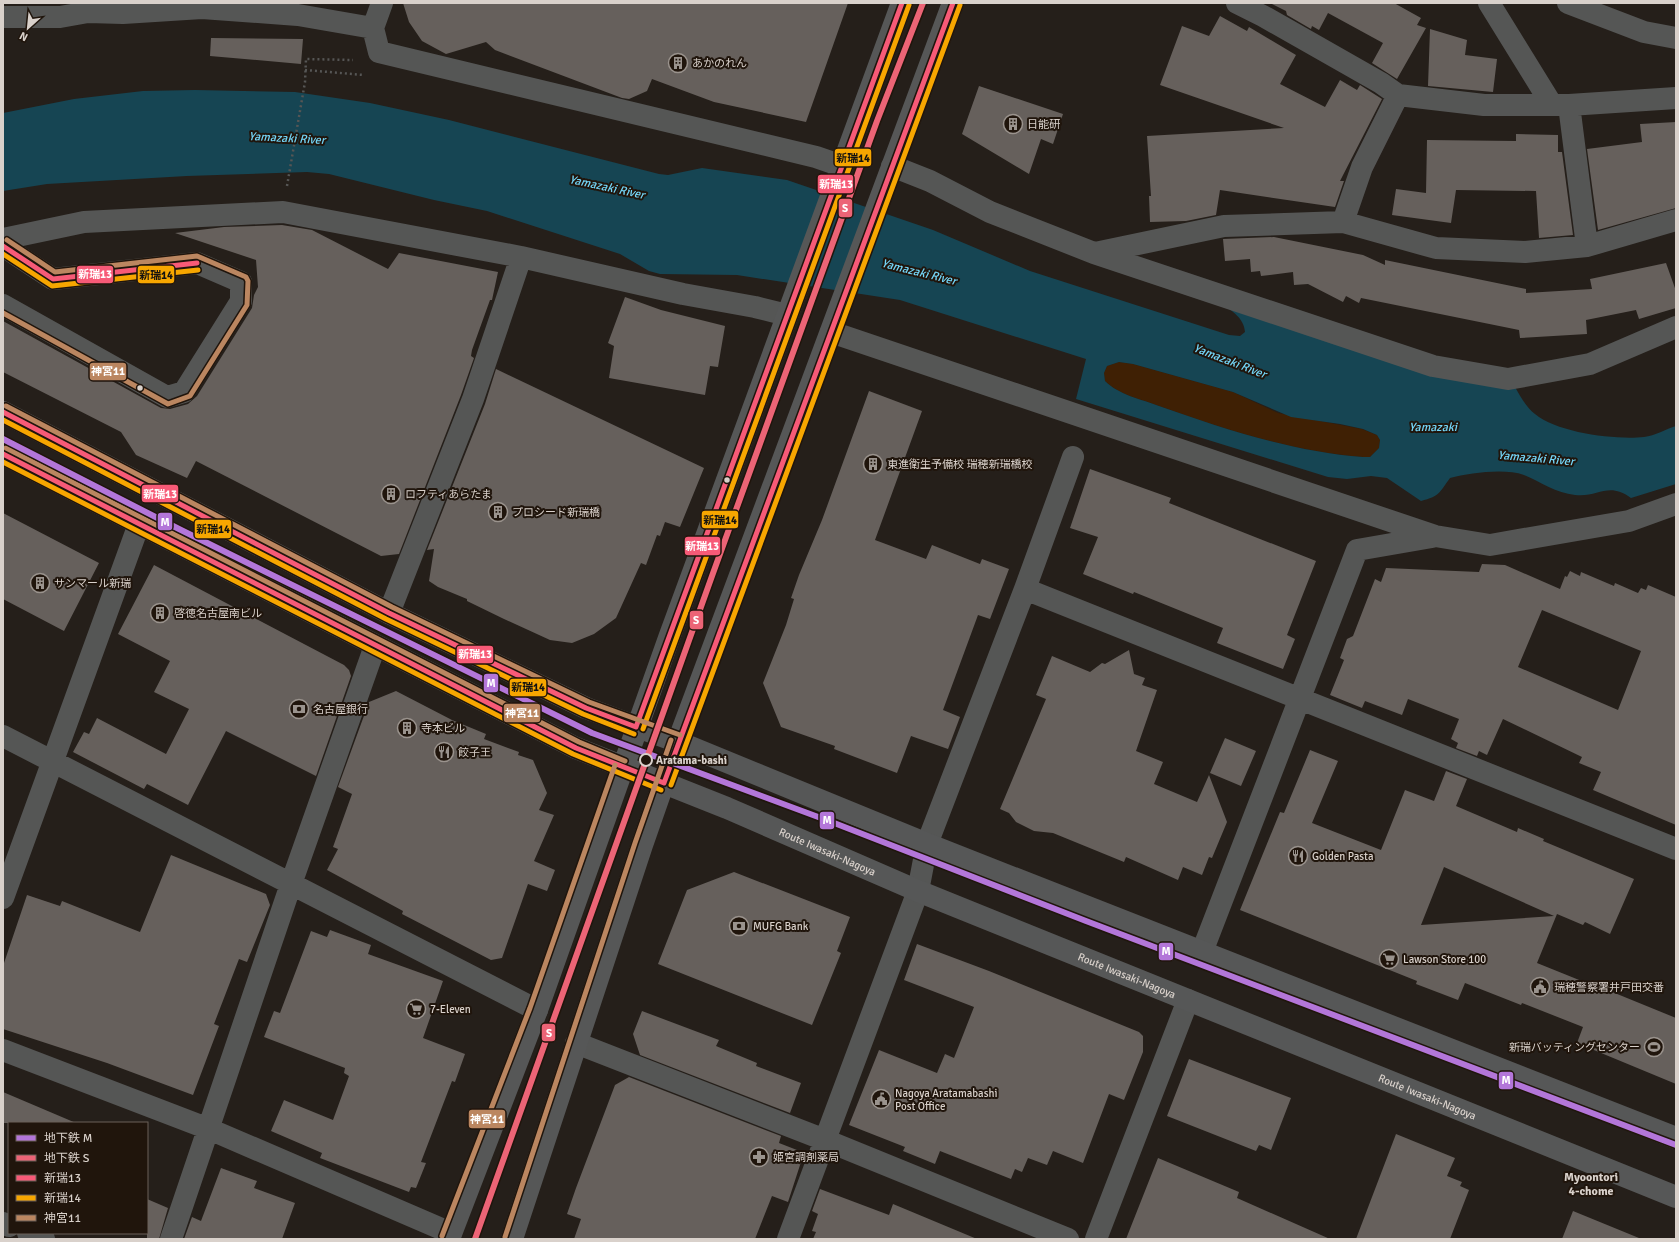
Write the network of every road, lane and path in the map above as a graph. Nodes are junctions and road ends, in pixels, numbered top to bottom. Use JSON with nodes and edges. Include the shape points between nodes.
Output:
{"nodes":[{"id":1,"x":382,"y":3,"type":"edge"},
{"id":2,"x":902,"y":3,"type":"edge"},
{"id":3,"x":953,"y":3,"type":"edge"},
{"id":4,"x":1237,"y":3,"type":"edge"},
{"id":5,"x":1489,"y":3,"type":"edge"},
{"id":6,"x":1568,"y":3,"type":"edge"},
{"id":7,"x":87,"y":8,"type":"edge"},
{"id":8,"x":1267,"y":9,"type":"edge"},
{"id":9,"x":3,"y":17,"type":"edge"},
{"id":10,"x":373,"y":28,"type":"junction"},
{"id":11,"x":1676,"y":38,"type":"edge"},
{"id":12,"x":379,"y":52,"type":"junction"},
{"id":13,"x":1398,"y":96,"type":"junction"},
{"id":14,"x":1676,"y":98,"type":"edge"},
{"id":15,"x":1560,"y":105,"type":"junction"},
{"id":16,"x":842,"y":166,"type":"junction"},
{"id":17,"x":892,"y":166,"type":"junction"},
{"id":18,"x":283,"y":212,"type":"junction"},
{"id":19,"x":1676,"y":220,"type":"edge"},
{"id":20,"x":1343,"y":222,"type":"junction"},
{"id":21,"x":3,"y":238,"type":"edge"},
{"id":22,"x":3,"y":246,"type":"edge"},
{"id":23,"x":1587,"y":246,"type":"junction"},
{"id":24,"x":1094,"y":253,"type":"junction"},
{"id":25,"x":521,"y":258,"type":"junction"},
{"id":26,"x":3,"y":305,"type":"edge"},
{"id":27,"x":790,"y":308,"type":"junction"},
{"id":28,"x":833,"y":326,"type":"junction"},
{"id":29,"x":1676,"y":327,"type":"edge"},
{"id":30,"x":3,"y":412,"type":"edge"},
{"id":31,"x":3,"y":454,"type":"edge"},
{"id":32,"x":1073,"y":457,"type":"dead end"},
{"id":33,"x":1676,"y":504,"type":"edge"},
{"id":34,"x":140,"y":524,"type":"junction"},
{"id":35,"x":1435,"y":536,"type":"junction"},
{"id":36,"x":1025,"y":589,"type":"junction"},
{"id":37,"x":389,"y":613,"type":"junction"},
{"id":38,"x":375,"y":646,"type":"junction"},
{"id":39,"x":1300,"y":699,"type":"junction"},
{"id":40,"x":636,"y":727,"type":"junction"},
{"id":41,"x":3,"y":736,"type":"edge"},
{"id":42,"x":678,"y":742,"type":"junction"},
{"id":43,"x":53,"y":761,"type":"junction"},
{"id":44,"x":622,"y":767,"type":"junction"},
{"id":45,"x":664,"y":783,"type":"junction"},
{"id":46,"x":927,"y":844,"type":"junction"},
{"id":47,"x":1676,"y":849,"type":"edge"},
{"id":48,"x":291,"y":884,"type":"junction"},
{"id":49,"x":918,"y":891,"type":"junction"},
{"id":50,"x":3,"y":898,"type":"edge"},
{"id":51,"x":1202,"y":952,"type":"junction"},
{"id":52,"x":1188,"y":1000,"type":"junction"},
{"id":53,"x":537,"y":1010,"type":"junction"},
{"id":54,"x":576,"y":1043,"type":"junction"},
{"id":55,"x":3,"y":1050,"type":"edge"},
{"id":56,"x":210,"y":1129,"type":"junction"},
{"id":57,"x":1676,"y":1138,"type":"edge"},
{"id":58,"x":825,"y":1140,"type":"junction"},
{"id":59,"x":1676,"y":1197,"type":"edge"},
{"id":60,"x":31,"y":1234,"type":"edge"},
{"id":61,"x":450,"y":1236,"type":"edge"},
{"id":62,"x":44,"y":1239,"type":"edge"},
{"id":63,"x":171,"y":1239,"type":"edge"},
{"id":64,"x":512,"y":1239,"type":"edge"},
{"id":65,"x":788,"y":1239,"type":"edge"},
{"id":66,"x":1068,"y":1239,"type":"edge"},
{"id":67,"x":1096,"y":1239,"type":"edge"}],
"edges":[{"from":1,"to":10,"type":"street"},
{"from":2,"to":16,"type":"main road"},
{"from":3,"to":17,"type":"main road"},
{"from":4,"to":8,"type":"street"},
{"from":5,"to":15,"type":"street"},
{"from":6,"to":11,"type":"street","via":[[1644,32]]},
{"from":7,"to":9,"type":"street","via":[[60,17]]},
{"from":7,"to":10,"type":"street","via":[[122,13],[202,8],[298,15]]},
{"from":8,"to":13,"type":"street"},
{"from":10,"to":12,"type":"street"},
{"from":12,"to":16,"type":"street"},
{"from":12,"to":18,"type":"path","via":[[366,60],[306,59]]},
{"from":13,"to":15,"type":"street","via":[[1484,105]]},
{"from":13,"to":20,"type":"street","via":[[1362,167]]},
{"from":14,"to":15,"type":"street"},
{"from":15,"to":23,"type":"street"},
{"from":16,"to":27,"type":"main road"},
{"from":17,"to":24,"type":"street","via":[[930,181],[990,212]]},
{"from":17,"to":28,"type":"main road"},
{"from":18,"to":21,"type":"street","via":[[84,222]]},
{"from":18,"to":25,"type":"street"},
{"from":19,"to":23,"type":"street"},
{"from":20,"to":23,"type":"street","via":[[1436,248],[1525,252]]},
{"from":20,"to":24,"type":"street","via":[[1224,226]]},
{"from":22,"to":26,"type":"street","via":[[53,279],[197,262],[241,282],[241,301],[184,392],[167,396]]},
{"from":24,"to":29,"type":"street","via":[[1433,366],[1508,380],[1590,364]]},
{"from":25,"to":27,"type":"street","via":[[683,294],[755,306]]},
{"from":25,"to":37,"type":"street","via":[[473,399]]},
{"from":27,"to":40,"type":"main road"},
{"from":28,"to":35,"type":"street"},
{"from":28,"to":42,"type":"main road"},
{"from":30,"to":37,"type":"main road"},
{"from":31,"to":34,"type":"main road","name":"Route Iwasaki-Nagoya"},
{"from":32,"to":36,"type":"street"},
{"from":33,"to":35,"type":"street","via":[[1629,521],[1490,545]]},
{"from":34,"to":38,"type":"main road","name":"Route Iwasaki-Nagoya"},
{"from":34,"to":43,"type":"street"},
{"from":35,"to":39,"type":"street","via":[[1357,550]]},
{"from":36,"to":39,"type":"street"},
{"from":36,"to":46,"type":"street"},
{"from":37,"to":40,"type":"main road","via":[[586,708]]},
{"from":38,"to":44,"type":"main road","name":"Route Iwasaki-Nagoya","via":[[576,748]]},
{"from":38,"to":48,"type":"street"},
{"from":39,"to":47,"type":"street"},
{"from":39,"to":51,"type":"street"},
{"from":40,"to":42,"type":"main road"},
{"from":40,"to":44,"type":"main road"},
{"from":41,"to":43,"type":"street"},
{"from":42,"to":45,"type":"main road"},
{"from":42,"to":46,"type":"main road"},
{"from":43,"to":48,"type":"street"},
{"from":43,"to":50,"type":"street"},
{"from":44,"to":45,"type":"main road","name":"Route Iwasaki-Nagoya"},
{"from":44,"to":53,"type":"main road"},
{"from":45,"to":49,"type":"main road","name":"Route Iwasaki-Nagoya"},
{"from":45,"to":54,"type":"main road"},
{"from":46,"to":49,"type":"street"},
{"from":46,"to":51,"type":"main road"},
{"from":48,"to":53,"type":"street"},
{"from":48,"to":56,"type":"street"},
{"from":49,"to":52,"type":"main road","name":"Route Iwasaki-Nagoya"},
{"from":49,"to":58,"type":"street"},
{"from":51,"to":57,"type":"main road"},
{"from":52,"to":59,"type":"main road","name":"Route Iwasaki-Nagoya"},
{"from":52,"to":67,"type":"street"},
{"from":53,"to":61,"type":"main road"},
{"from":54,"to":58,"type":"street"},
{"from":54,"to":64,"type":"main road"},
{"from":55,"to":56,"type":"street"},
{"from":56,"to":61,"type":"street"},
{"from":56,"to":63,"type":"street"},
{"from":58,"to":65,"type":"street"},
{"from":58,"to":66,"type":"street"},
{"from":60,"to":62,"type":"street"}]}
